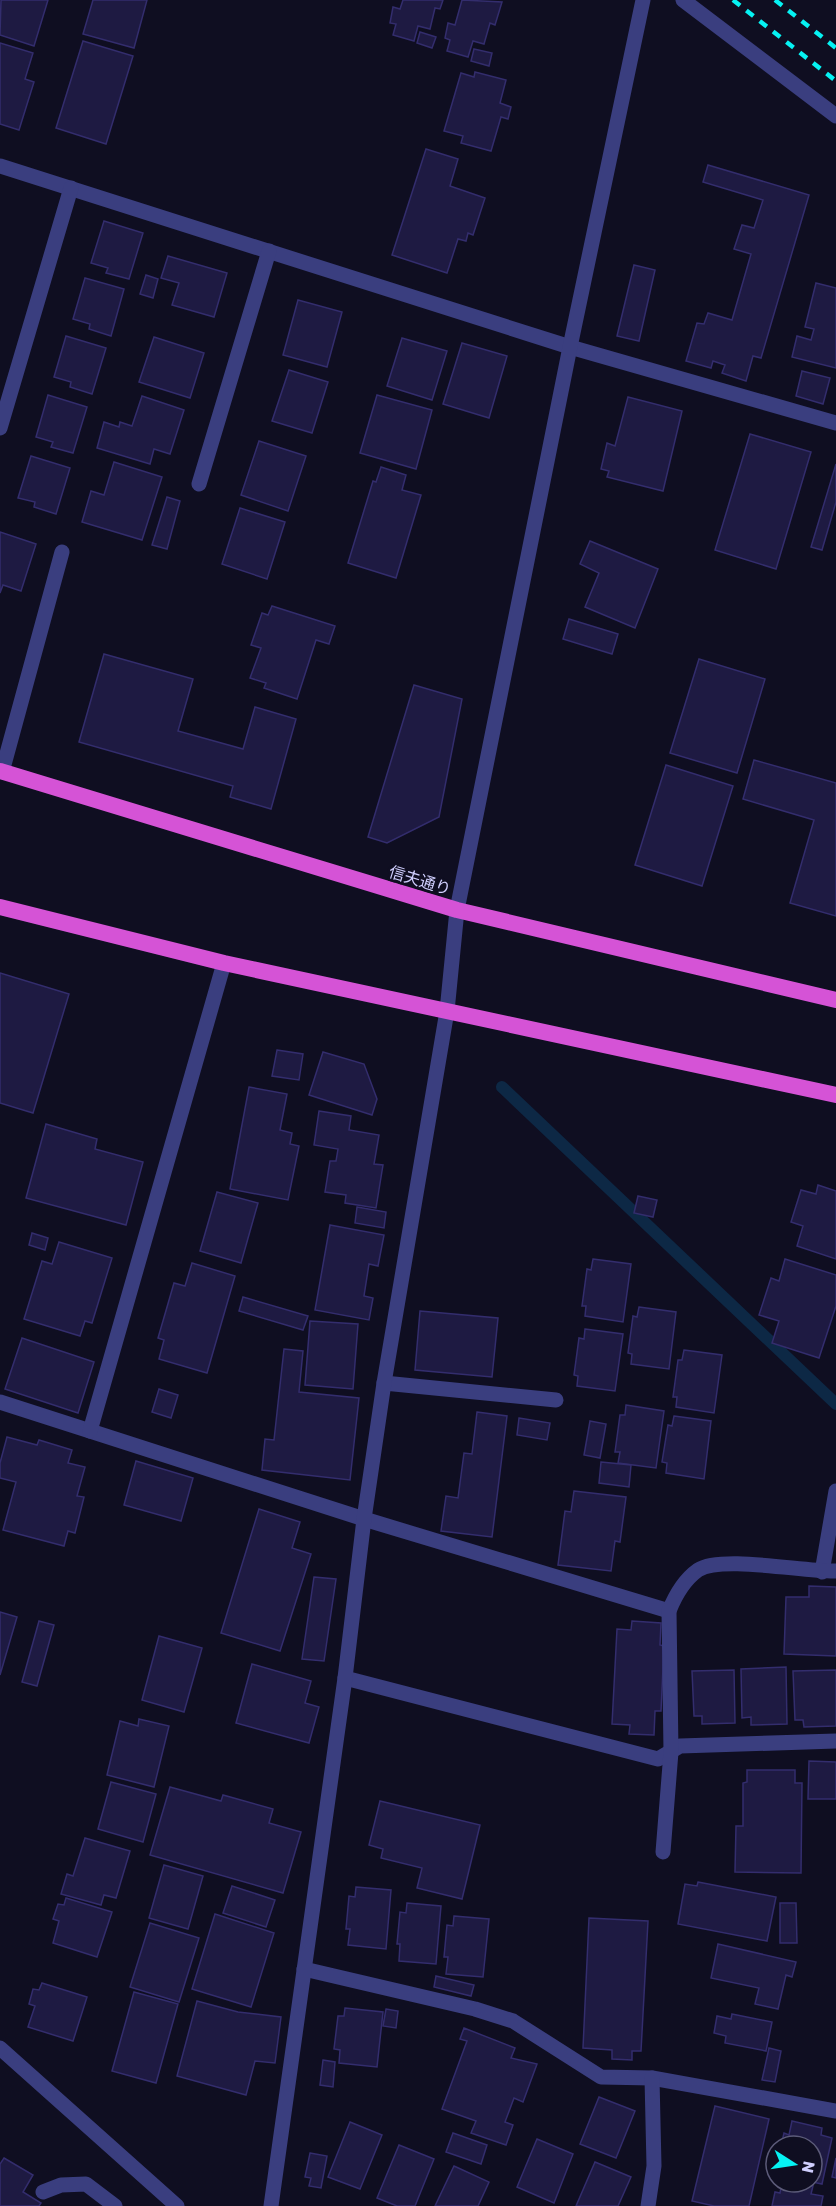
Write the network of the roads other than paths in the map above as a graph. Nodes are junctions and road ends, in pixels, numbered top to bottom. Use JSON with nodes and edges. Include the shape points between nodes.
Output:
{"nodes":[{"id":1,"x":683,"y":0,"type":"edge"},
{"id":2,"x":639,"y":1,"type":"edge"},
{"id":3,"x":836,"y":116,"type":"edge"},
{"id":4,"x":0,"y":166,"type":"edge"},
{"id":5,"x":71,"y":188,"type":"junction"},
{"id":6,"x":268,"y":251,"type":"junction"},
{"id":7,"x":570,"y":347,"type":"junction"},
{"id":8,"x":836,"y":423,"type":"edge"},
{"id":9,"x":0,"y":428,"type":"edge"},
{"id":10,"x":199,"y":484,"type":"dead end"},
{"id":11,"x":62,"y":552,"type":"dead end"},
{"id":12,"x":1,"y":772,"type":"edge"},
{"id":13,"x":0,"y":907,"type":"edge"},
{"id":14,"x":457,"y":910,"type":"junction"},
{"id":15,"x":224,"y":963,"type":"junction"},
{"id":16,"x":836,"y":1000,"type":"edge"},
{"id":17,"x":447,"y":1011,"type":"junction"},
{"id":18,"x":836,"y":1095,"type":"edge"},
{"id":19,"x":384,"y":1383,"type":"junction"},
{"id":20,"x":556,"y":1400,"type":"dead end"},
{"id":21,"x":0,"y":1402,"type":"edge"},
{"id":22,"x":90,"y":1431,"type":"junction"},
{"id":23,"x":836,"y":1491,"type":"edge"},
{"id":24,"x":364,"y":1519,"type":"junction"},
{"id":25,"x":829,"y":1571,"type":"edge"},
{"id":26,"x":669,"y":1611,"type":"junction"},
{"id":27,"x":345,"y":1678,"type":"junction"},
{"id":28,"x":836,"y":1741,"type":"edge"},
{"id":29,"x":671,"y":1752,"type":"junction"},
{"id":30,"x":663,"y":1852,"type":"dead end"},
{"id":31,"x":304,"y":1969,"type":"junction"},
{"id":32,"x":0,"y":2048,"type":"edge"},
{"id":33,"x":652,"y":2078,"type":"junction"},
{"id":34,"x":836,"y":2111,"type":"edge"},
{"id":35,"x":44,"y":2192,"type":"dead end"},
{"id":36,"x":115,"y":2206,"type":"edge"},
{"id":37,"x":177,"y":2206,"type":"edge"},
{"id":38,"x":271,"y":2206,"type":"edge"},
{"id":39,"x":648,"y":2206,"type":"edge"}],
"edges":[{"from":1,"to":3,"type":"street"},
{"from":2,"to":7,"type":"street"},
{"from":4,"to":5,"type":"street"},
{"from":5,"to":6,"type":"street"},
{"from":5,"to":9,"type":"street"},
{"from":6,"to":7,"type":"street"},
{"from":6,"to":10,"type":"street"},
{"from":7,"to":8,"type":"street"},
{"from":7,"to":14,"type":"street"},
{"from":11,"to":12,"type":"street"},
{"from":12,"to":14,"type":"highway","name":"信夫通り"},
{"from":13,"to":15,"type":"highway"},
{"from":14,"to":16,"type":"highway","name":"信夫通り"},
{"from":14,"to":17,"type":"street"},
{"from":15,"to":17,"type":"highway"},
{"from":15,"to":22,"type":"street"},
{"from":17,"to":18,"type":"highway"},
{"from":17,"to":19,"type":"street"},
{"from":19,"to":20,"type":"street"},
{"from":19,"to":24,"type":"street"},
{"from":21,"to":22,"type":"street"},
{"from":22,"to":24,"type":"street"},
{"from":23,"to":25,"type":"street"},
{"from":24,"to":26,"type":"street"},
{"from":24,"to":27,"type":"street"},
{"from":25,"to":26,"type":"street","via":[[709,1566],[684,1585]]},
{"from":26,"to":29,"type":"street"},
{"from":27,"to":29,"type":"street","via":[[658,1760]]},
{"from":27,"to":31,"type":"street"},
{"from":28,"to":29,"type":"street","via":[[680,1746]]},
{"from":29,"to":30,"type":"street"},
{"from":31,"to":33,"type":"street","via":[[513,2021],[601,2077]]},
{"from":31,"to":38,"type":"street"},
{"from":32,"to":37,"type":"street"},
{"from":33,"to":34,"type":"street"},
{"from":33,"to":39,"type":"street","via":[[654,2166]]},
{"from":35,"to":36,"type":"street","via":[[62,2184],[87,2184]]}]}
